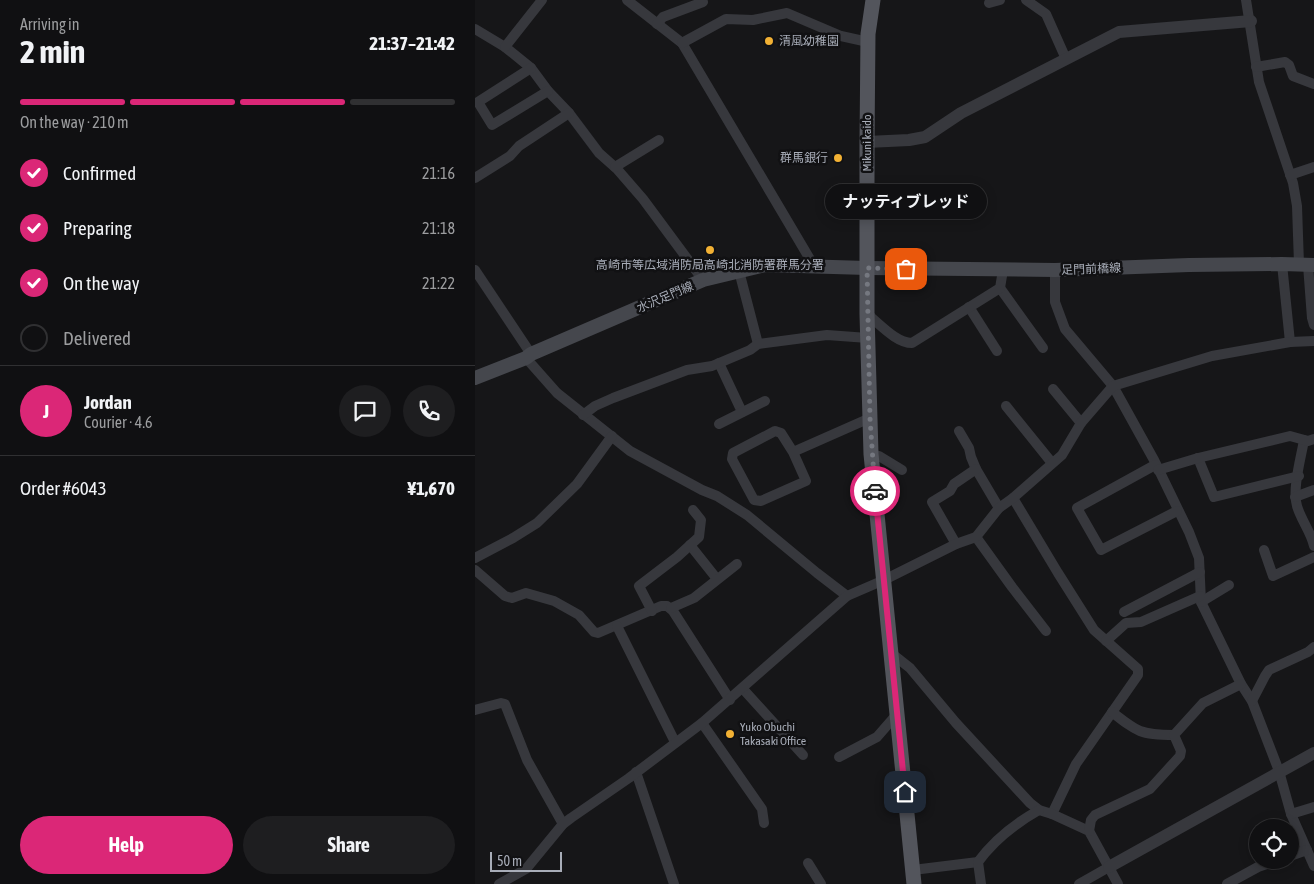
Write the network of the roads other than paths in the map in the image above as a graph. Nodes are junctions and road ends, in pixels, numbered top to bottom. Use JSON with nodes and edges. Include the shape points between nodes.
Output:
{"nodes":[{"id":1,"x":542,"y":0,"type":"edge"},
{"id":2,"x":627,"y":0,"type":"edge"},
{"id":3,"x":873,"y":0,"type":"edge"},
{"id":4,"x":1000,"y":0,"type":"edge"},
{"id":5,"x":1026,"y":0,"type":"edge"},
{"id":6,"x":1246,"y":0,"type":"edge"},
{"id":7,"x":703,"y":2,"type":"dead end"},
{"id":8,"x":989,"y":3,"type":"dead end"},
{"id":9,"x":1251,"y":21,"type":"junction"},
{"id":10,"x":657,"y":24,"type":"junction"},
{"id":11,"x":475,"y":29,"type":"edge"},
{"id":12,"x":868,"y":42,"type":"junction"},
{"id":13,"x":682,"y":43,"type":"junction"},
{"id":14,"x":505,"y":47,"type":"junction"},
{"id":15,"x":1066,"y":59,"type":"junction"},
{"id":16,"x":1256,"y":67,"type":"junction"},
{"id":17,"x":531,"y":68,"type":"junction"},
{"id":18,"x":1314,"y":84,"type":"edge"},
{"id":19,"x":547,"y":90,"type":"junction"},
{"id":20,"x":569,"y":113,"type":"junction"},
{"id":21,"x":659,"y":140,"type":"dead end"},
{"id":22,"x":867,"y":142,"type":"junction"},
{"id":23,"x":615,"y":167,"type":"junction"},
{"id":24,"x":1314,"y":167,"type":"edge"},
{"id":25,"x":1290,"y":174,"type":"junction"},
{"id":26,"x":475,"y":178,"type":"edge"},
{"id":27,"x":1282,"y":264,"type":"junction"},
{"id":28,"x":1307,"y":265,"type":"edge"},
{"id":29,"x":814,"y":266,"type":"junction"},
{"id":30,"x":867,"y":268,"type":"junction"},
{"id":31,"x":475,"y":270,"type":"edge"},
{"id":32,"x":1003,"y":270,"type":"junction"},
{"id":33,"x":1055,"y":270,"type":"junction"},
{"id":34,"x":739,"y":271,"type":"junction"},
{"id":35,"x":703,"y":280,"type":"junction"},
{"id":36,"x":1000,"y":288,"type":"junction"},
{"id":37,"x":969,"y":307,"type":"junction"},
{"id":38,"x":867,"y":314,"type":"junction"},
{"id":39,"x":1314,"y":325,"type":"edge"},
{"id":40,"x":868,"y":338,"type":"junction"},
{"id":41,"x":1314,"y":341,"type":"edge"},
{"id":42,"x":1290,"y":342,"type":"junction"},
{"id":43,"x":758,"y":344,"type":"junction"},
{"id":44,"x":1043,"y":348,"type":"dead end"},
{"id":45,"x":997,"y":351,"type":"dead end"},
{"id":46,"x":529,"y":357,"type":"junction"},
{"id":47,"x":719,"y":363,"type":"junction"},
{"id":48,"x":475,"y":378,"type":"edge"},
{"id":49,"x":1113,"y":386,"type":"junction"},
{"id":50,"x":1053,"y":389,"type":"dead end"},
{"id":51,"x":765,"y":401,"type":"dead end"},
{"id":52,"x":1007,"y":406,"type":"dead end"},
{"id":53,"x":742,"y":412,"type":"junction"},
{"id":54,"x":583,"y":415,"type":"junction"},
{"id":55,"x":870,"y":418,"type":"junction"},
{"id":56,"x":1081,"y":423,"type":"junction"},
{"id":57,"x":719,"y":424,"type":"dead end"},
{"id":58,"x":959,"y":431,"type":"dead end"},
{"id":59,"x":612,"y":436,"type":"junction"},
{"id":60,"x":1309,"y":439,"type":"edge"},
{"id":61,"x":793,"y":452,"type":"junction"},
{"id":62,"x":871,"y":454,"type":"junction"},
{"id":63,"x":1198,"y":458,"type":"junction"},
{"id":64,"x":1052,"y":463,"type":"junction"},
{"id":65,"x":1156,"y":468,"type":"junction"},
{"id":66,"x":976,"y":469,"type":"junction"},
{"id":67,"x":902,"y":470,"type":"dead end"},
{"id":68,"x":1299,"y":476,"type":"junction"},
{"id":69,"x":1314,"y":490,"type":"edge"},
{"id":70,"x":1295,"y":497,"type":"junction"},
{"id":71,"x":1013,"y":498,"type":"junction"},
{"id":72,"x":999,"y":508,"type":"junction"},
{"id":73,"x":693,"y":510,"type":"dead end"},
{"id":74,"x":1177,"y":511,"type":"junction"},
{"id":75,"x":977,"y":537,"type":"junction"},
{"id":76,"x":956,"y":544,"type":"junction"},
{"id":77,"x":690,"y":545,"type":"junction"},
{"id":78,"x":1314,"y":546,"type":"edge"},
{"id":79,"x":1264,"y":550,"type":"dead end"},
{"id":80,"x":1314,"y":557,"type":"edge"},
{"id":81,"x":475,"y":558,"type":"edge"},
{"id":82,"x":737,"y":564,"type":"dead end"},
{"id":83,"x":475,"y":570,"type":"edge"},
{"id":84,"x":1200,"y":572,"type":"junction"},
{"id":85,"x":717,"y":580,"type":"junction"},
{"id":86,"x":884,"y":580,"type":"junction"},
{"id":87,"x":1229,"y":585,"type":"dead end"},
{"id":88,"x":847,"y":596,"type":"junction"},
{"id":89,"x":1201,"y":599,"type":"junction"},
{"id":90,"x":671,"y":608,"type":"junction"},
{"id":91,"x":651,"y":611,"type":"junction"},
{"id":92,"x":1124,"y":612,"type":"dead end"},
{"id":93,"x":617,"y":626,"type":"junction"},
{"id":94,"x":1047,"y":631,"type":"dead end"},
{"id":95,"x":1106,"y":641,"type":"junction"},
{"id":96,"x":1314,"y":647,"type":"edge"},
{"id":97,"x":891,"y":653,"type":"junction"},
{"id":98,"x":1241,"y":684,"type":"junction"},
{"id":99,"x":743,"y":689,"type":"junction"},
{"id":100,"x":730,"y":700,"type":"junction"},
{"id":101,"x":1252,"y":701,"type":"junction"},
{"id":102,"x":475,"y":710,"type":"edge"},
{"id":103,"x":1112,"y":712,"type":"junction"},
{"id":104,"x":897,"y":714,"type":"junction"},
{"id":105,"x":702,"y":723,"type":"junction"},
{"id":106,"x":1174,"y":736,"type":"junction"},
{"id":107,"x":675,"y":742,"type":"junction"},
{"id":108,"x":1314,"y":753,"type":"edge"},
{"id":109,"x":803,"y":755,"type":"dead end"},
{"id":110,"x":839,"y":757,"type":"dead end"},
{"id":111,"x":1279,"y":771,"type":"junction"},
{"id":112,"x":636,"y":772,"type":"junction"},
{"id":113,"x":1314,"y":807,"type":"edge"},
{"id":114,"x":1039,"y":810,"type":"junction"},
{"id":115,"x":1052,"y":814,"type":"junction"},
{"id":116,"x":1291,"y":814,"type":"junction"},
{"id":117,"x":764,"y":823,"type":"dead end"},
{"id":118,"x":563,"y":824,"type":"junction"},
{"id":119,"x":1089,"y":831,"type":"junction"},
{"id":120,"x":1307,"y":850,"type":"junction"},
{"id":121,"x":1299,"y":853,"type":"edge"},
{"id":122,"x":978,"y":862,"type":"junction"},
{"id":123,"x":807,"y":863,"type":"dead end"},
{"id":124,"x":1314,"y":866,"type":"edge"},
{"id":125,"x":1109,"y":867,"type":"junction"},
{"id":126,"x":1254,"y":869,"type":"edge"},
{"id":127,"x":914,"y":877,"type":"edge"},
{"id":128,"x":520,"y":879,"type":"edge"},
{"id":129,"x":499,"y":884,"type":"edge"},
{"id":130,"x":674,"y":884,"type":"edge"},
{"id":131,"x":821,"y":884,"type":"edge"},
{"id":132,"x":981,"y":884,"type":"edge"},
{"id":133,"x":1079,"y":884,"type":"edge"},
{"id":134,"x":1118,"y":884,"type":"edge"},
{"id":135,"x":1227,"y":884,"type":"edge"}],
"edges":[{"from":1,"to":14,"type":"street"},
{"from":2,"to":10,"type":"street"},
{"from":3,"to":12,"type":"main road","name":"Mikuni kaido"},
{"from":4,"to":8,"type":"street"},
{"from":5,"to":15,"type":"street","via":[[1046,14]]},
{"from":6,"to":9,"type":"street"},
{"from":7,"to":10,"type":"street","via":[[663,17]]},
{"from":9,"to":15,"type":"street","via":[[1119,32]]},
{"from":9,"to":16,"type":"street"},
{"from":10,"to":13,"type":"street"},
{"from":11,"to":14,"type":"street"},
{"from":12,"to":13,"type":"street","via":[[841,36],[787,13],[753,20],[726,19]]},
{"from":12,"to":22,"type":"main road","name":"Mikuni kaido"},
{"from":13,"to":29,"type":"street"},
{"from":14,"to":17,"type":"street"},
{"from":15,"to":22,"type":"street","via":[[961,112],[925,136]]},
{"from":16,"to":18,"type":"street","via":[[1285,62],[1293,76]]},
{"from":16,"to":25,"type":"street"},
{"from":17,"to":19,"type":"street"},
{"from":17,"to":19,"type":"street","via":[[478,102],[492,124]]},
{"from":19,"to":20,"type":"street"},
{"from":20,"to":23,"type":"street","via":[[599,153]]},
{"from":20,"to":26,"type":"street"},
{"from":21,"to":23,"type":"street"},
{"from":22,"to":30,"type":"main road","name":"Mikuni kaido"},
{"from":23,"to":35,"type":"street"},
{"from":24,"to":25,"type":"street"},
{"from":25,"to":28,"type":"street"},
{"from":27,"to":28,"type":"main road","name":"足門前橋線"},
{"from":27,"to":33,"type":"main road","name":"足門前橋線"},
{"from":27,"to":42,"type":"street"},
{"from":28,"to":39,"type":"street"},
{"from":29,"to":30,"type":"main road","name":"水沢足門線"},
{"from":29,"to":34,"type":"main road","name":"水沢足門線","via":[[765,265]]},
{"from":30,"to":32,"type":"main road","name":"足門前橋線"},
{"from":30,"to":38,"type":"main road","name":"Mikuni kaido"},
{"from":31,"to":46,"type":"street"},
{"from":32,"to":33,"type":"main road","name":"足門前橋線"},
{"from":32,"to":36,"type":"street"},
{"from":33,"to":49,"type":"street","via":[[1055,302],[1065,329]]},
{"from":34,"to":35,"type":"main road","name":"水沢足門線"},
{"from":34,"to":43,"type":"street"},
{"from":35,"to":46,"type":"main road","name":"水沢足門線"},
{"from":36,"to":37,"type":"street"},
{"from":36,"to":44,"type":"street"},
{"from":37,"to":38,"type":"street","via":[[913,343],[897,338]]},
{"from":37,"to":45,"type":"street"},
{"from":38,"to":40,"type":"main road","name":"Mikuni kaido"},
{"from":40,"to":43,"type":"street","via":[[827,335]]},
{"from":40,"to":55,"type":"main road","name":"Mikuni kaido"},
{"from":41,"to":42,"type":"street"},
{"from":42,"to":49,"type":"street","via":[[1212,356]]},
{"from":43,"to":47,"type":"street"},
{"from":46,"to":48,"type":"main road","name":"水沢足門線"},
{"from":46,"to":54,"type":"street","via":[[557,393]]},
{"from":47,"to":53,"type":"street"},
{"from":47,"to":54,"type":"street","via":[[687,370],[613,398]]},
{"from":49,"to":56,"type":"street"},
{"from":49,"to":65,"type":"street"},
{"from":50,"to":56,"type":"street"},
{"from":51,"to":53,"type":"street"},
{"from":52,"to":64,"type":"street"},
{"from":53,"to":57,"type":"street"},
{"from":54,"to":59,"type":"street"},
{"from":55,"to":61,"type":"street"},
{"from":55,"to":62,"type":"main road","name":"Mikuni kaido"},
{"from":56,"to":64,"type":"street","via":[[1062,455]]},
{"from":58,"to":66,"type":"street"},
{"from":59,"to":81,"type":"street","via":[[577,484],[537,523]]},
{"from":59,"to":88,"type":"street","via":[[630,451],[747,515]]},
{"from":60,"to":63,"type":"street","via":[[1290,436]]},
{"from":60,"to":68,"type":"street"},
{"from":61,"to":61,"type":"street","via":[[806,481],[761,501],[754,500],[732,459],[733,453],[775,431],[781,432]]},
{"from":62,"to":67,"type":"street"},
{"from":62,"to":86,"type":"main road","name":"Mikuni kaido"},
{"from":63,"to":65,"type":"street"},
{"from":63,"to":68,"type":"street","via":[[1214,497]]},
{"from":64,"to":71,"type":"street"},
{"from":65,"to":74,"type":"street"},
{"from":65,"to":74,"type":"street","via":[[1077,508],[1101,550]]},
{"from":66,"to":72,"type":"street"},
{"from":66,"to":76,"type":"street","via":[[932,502]]},
{"from":68,"to":70,"type":"street"},
{"from":69,"to":70,"type":"street"},
{"from":70,"to":78,"type":"street"},
{"from":71,"to":72,"type":"street"},
{"from":71,"to":95,"type":"street","via":[[1078,606]]},
{"from":72,"to":75,"type":"street"},
{"from":73,"to":77,"type":"street","via":[[701,520],[699,536]]},
{"from":74,"to":84,"type":"street","via":[[1199,558]]},
{"from":75,"to":76,"type":"street"},
{"from":75,"to":94,"type":"street"},
{"from":76,"to":86,"type":"street"},
{"from":77,"to":85,"type":"street"},
{"from":77,"to":91,"type":"street","via":[[639,586]]},
{"from":79,"to":80,"type":"street","via":[[1273,576]]},
{"from":82,"to":85,"type":"street"},
{"from":83,"to":93,"type":"street","via":[[505,596],[512,598],[526,593],[554,601],[579,615],[595,632]]},
{"from":84,"to":89,"type":"street"},
{"from":84,"to":92,"type":"street"},
{"from":85,"to":90,"type":"street","via":[[694,598]]},
{"from":86,"to":88,"type":"street"},
{"from":86,"to":97,"type":"main road","name":"Mikuni kaido"},
{"from":87,"to":89,"type":"street"},
{"from":88,"to":99,"type":"street"},
{"from":89,"to":95,"type":"street","via":[[1141,622],[1126,623]]},
{"from":89,"to":98,"type":"street"},
{"from":90,"to":91,"type":"street","via":[[664,606]]},
{"from":90,"to":100,"type":"street"},
{"from":91,"to":93,"type":"street"},
{"from":93,"to":107,"type":"street"},
{"from":95,"to":103,"type":"street","via":[[1138,669],[1138,675]]},
{"from":96,"to":101,"type":"street","via":[[1269,670]]},
{"from":97,"to":104,"type":"main road","name":"Mikuni kaido"},
{"from":97,"to":114,"type":"street","via":[[910,668],[956,723]]},
{"from":98,"to":101,"type":"street"},
{"from":98,"to":106,"type":"street","via":[[1203,703]]},
{"from":99,"to":100,"type":"street"},
{"from":99,"to":109,"type":"street"},
{"from":100,"to":105,"type":"street"},
{"from":101,"to":111,"type":"street"},
{"from":102,"to":118,"type":"street","via":[[505,704],[527,760]]},
{"from":103,"to":106,"type":"street","via":[[1143,733]]},
{"from":103,"to":115,"type":"street","via":[[1076,764]]},
{"from":104,"to":110,"type":"street","via":[[877,737]]},
{"from":104,"to":127,"type":"main road","name":"Mikuni kaido"},
{"from":105,"to":107,"type":"street"},
{"from":105,"to":117,"type":"street","via":[[763,809]]},
{"from":106,"to":119,"type":"street","via":[[1180,756],[1150,789],[1095,815]]},
{"from":107,"to":112,"type":"street"},
{"from":108,"to":111,"type":"street"},
{"from":111,"to":116,"type":"street"},
{"from":111,"to":125,"type":"street"},
{"from":112,"to":118,"type":"street"},
{"from":112,"to":130,"type":"street"},
{"from":113,"to":116,"type":"street"},
{"from":114,"to":115,"type":"street"},
{"from":114,"to":122,"type":"street","via":[[1007,831]]},
{"from":115,"to":119,"type":"street"},
{"from":116,"to":120,"type":"street"},
{"from":118,"to":128,"type":"street"},
{"from":119,"to":125,"type":"street"},
{"from":120,"to":121,"type":"street"},
{"from":120,"to":124,"type":"street"},
{"from":122,"to":127,"type":"street"},
{"from":122,"to":132,"type":"street"},
{"from":123,"to":131,"type":"street"},
{"from":125,"to":133,"type":"street"},
{"from":125,"to":134,"type":"street"},
{"from":126,"to":135,"type":"street"},
{"from":128,"to":129,"type":"street"}]}
